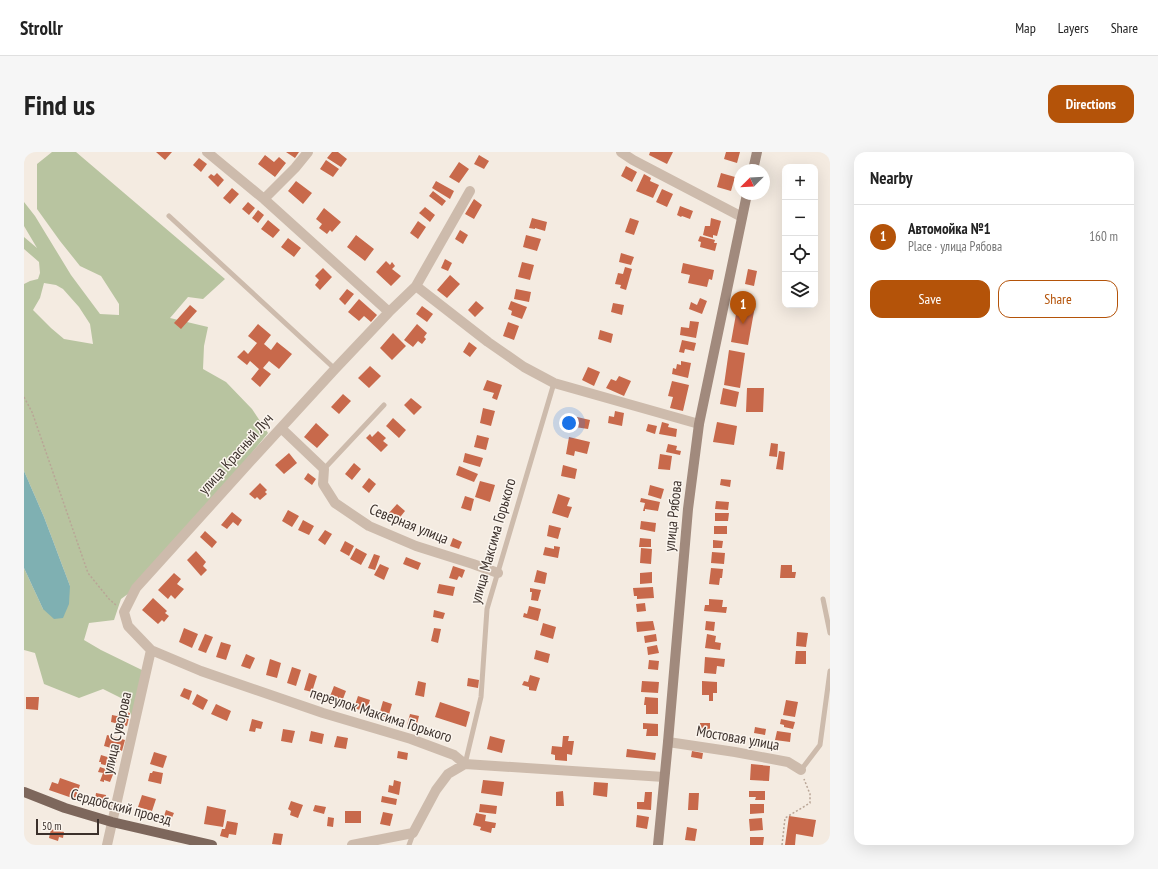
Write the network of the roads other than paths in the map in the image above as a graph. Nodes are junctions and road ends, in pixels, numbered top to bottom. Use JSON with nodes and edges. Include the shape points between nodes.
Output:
{"nodes":[{"id":1,"x":207,"y":152,"type":"edge"},
{"id":2,"x":308,"y":152,"type":"edge"},
{"id":3,"x":621,"y":152,"type":"edge"},
{"id":4,"x":757,"y":152,"type":"edge"},
{"id":5,"x":754,"y":164,"type":"edge"},
{"id":6,"x":470,"y":191,"type":"dead end"},
{"id":7,"x":264,"y":199,"type":"junction"},
{"id":8,"x":746,"y":200,"type":"edge"},
{"id":9,"x":169,"y":216,"type":"dead end"},
{"id":10,"x":742,"y":217,"type":"junction"},
{"id":11,"x":416,"y":286,"type":"junction"},
{"id":12,"x":389,"y":312,"type":"junction"},
{"id":13,"x":335,"y":369,"type":"junction"},
{"id":14,"x":554,"y":383,"type":"junction"},
{"id":15,"x":384,"y":405,"type":"dead end"},
{"id":16,"x":699,"y":424,"type":"junction"},
{"id":17,"x":281,"y":428,"type":"junction"},
{"id":18,"x":324,"y":469,"type":"junction"},
{"id":19,"x":498,"y":573,"type":"junction"},
{"id":20,"x":823,"y":599,"type":"dead end"},
{"id":21,"x":128,"y":626,"type":"joint"},
{"id":22,"x":830,"y":633,"type":"edge"},
{"id":23,"x":151,"y":650,"type":"junction"},
{"id":24,"x":830,"y":671,"type":"edge"},
{"id":25,"x":668,"y":742,"type":"junction"},
{"id":26,"x":465,"y":764,"type":"junction"},
{"id":27,"x":801,"y":770,"type":"joint"},
{"id":28,"x":664,"y":777,"type":"junction"},
{"id":29,"x":24,"y":792,"type":"edge"},
{"id":30,"x":112,"y":822,"type":"junction"},
{"id":31,"x":413,"y":833,"type":"junction"},
{"id":32,"x":107,"y":845,"type":"edge"},
{"id":33,"x":212,"y":845,"type":"edge"},
{"id":34,"x":352,"y":845,"type":"edge"},
{"id":35,"x":409,"y":845,"type":"edge"},
{"id":36,"x":658,"y":845,"type":"edge"}],
"edges":[{"from":1,"to":7,"type":"street"},
{"from":2,"to":7,"type":"street"},
{"from":3,"to":10,"type":"street"},
{"from":4,"to":5,"type":"street"},
{"from":6,"to":11,"type":"street","name":"улица Красный Луч"},
{"from":7,"to":12,"type":"street"},
{"from":8,"to":10,"type":"street","name":"улица Рябова"},
{"from":9,"to":13,"type":"lane"},
{"from":10,"to":16,"type":"street","name":"улица Рябова"},
{"from":11,"to":12,"type":"street","name":"улица Красный Луч"},
{"from":11,"to":14,"type":"street","via":[[488,342],[524,367]]},
{"from":12,"to":13,"type":"street","name":"улица Красный Луч"},
{"from":13,"to":17,"type":"street","name":"улица Красный Луч"},
{"from":14,"to":16,"type":"street"},
{"from":14,"to":19,"type":"lane","name":"улица Максима Горького"},
{"from":15,"to":18,"type":"lane"},
{"from":16,"to":25,"type":"street","name":"улица Рябова","via":[[688,509]]},
{"from":17,"to":18,"type":"street"},
{"from":17,"to":21,"type":"street","name":"улица Красный Луч","via":[[136,588],[124,612]]},
{"from":18,"to":19,"type":"street","name":"Северная улица","via":[[323,484],[335,503],[369,526],[416,546]]},
{"from":19,"to":26,"type":"lane","name":"улица Максима Горького","via":[[487,609],[482,697]]},
{"from":20,"to":22,"type":"lane"},
{"from":21,"to":23,"type":"street","name":"переулок Максима Горького"},
{"from":23,"to":26,"type":"street","name":"переулок Максима Горького","via":[[323,713],[447,752]]},
{"from":23,"to":30,"type":"street","name":"улица Суворова"},
{"from":24,"to":27,"type":"lane","via":[[820,745]]},
{"from":25,"to":27,"type":"street","name":"Мостовая улица","via":[[788,762]]},
{"from":25,"to":28,"type":"street","name":"улица Рябова"},
{"from":26,"to":28,"type":"street"},
{"from":26,"to":31,"type":"street","via":[[448,774],[436,790]]},
{"from":28,"to":36,"type":"street","name":"улица Рябова"},
{"from":29,"to":30,"type":"main road","name":"Сердобский проезд","via":[[64,808]]},
{"from":30,"to":32,"type":"street","name":"улица Суворова"},
{"from":30,"to":33,"type":"main road","name":"Сердобский проезд"},
{"from":31,"to":34,"type":"street"},
{"from":31,"to":35,"type":"lane"}]}
